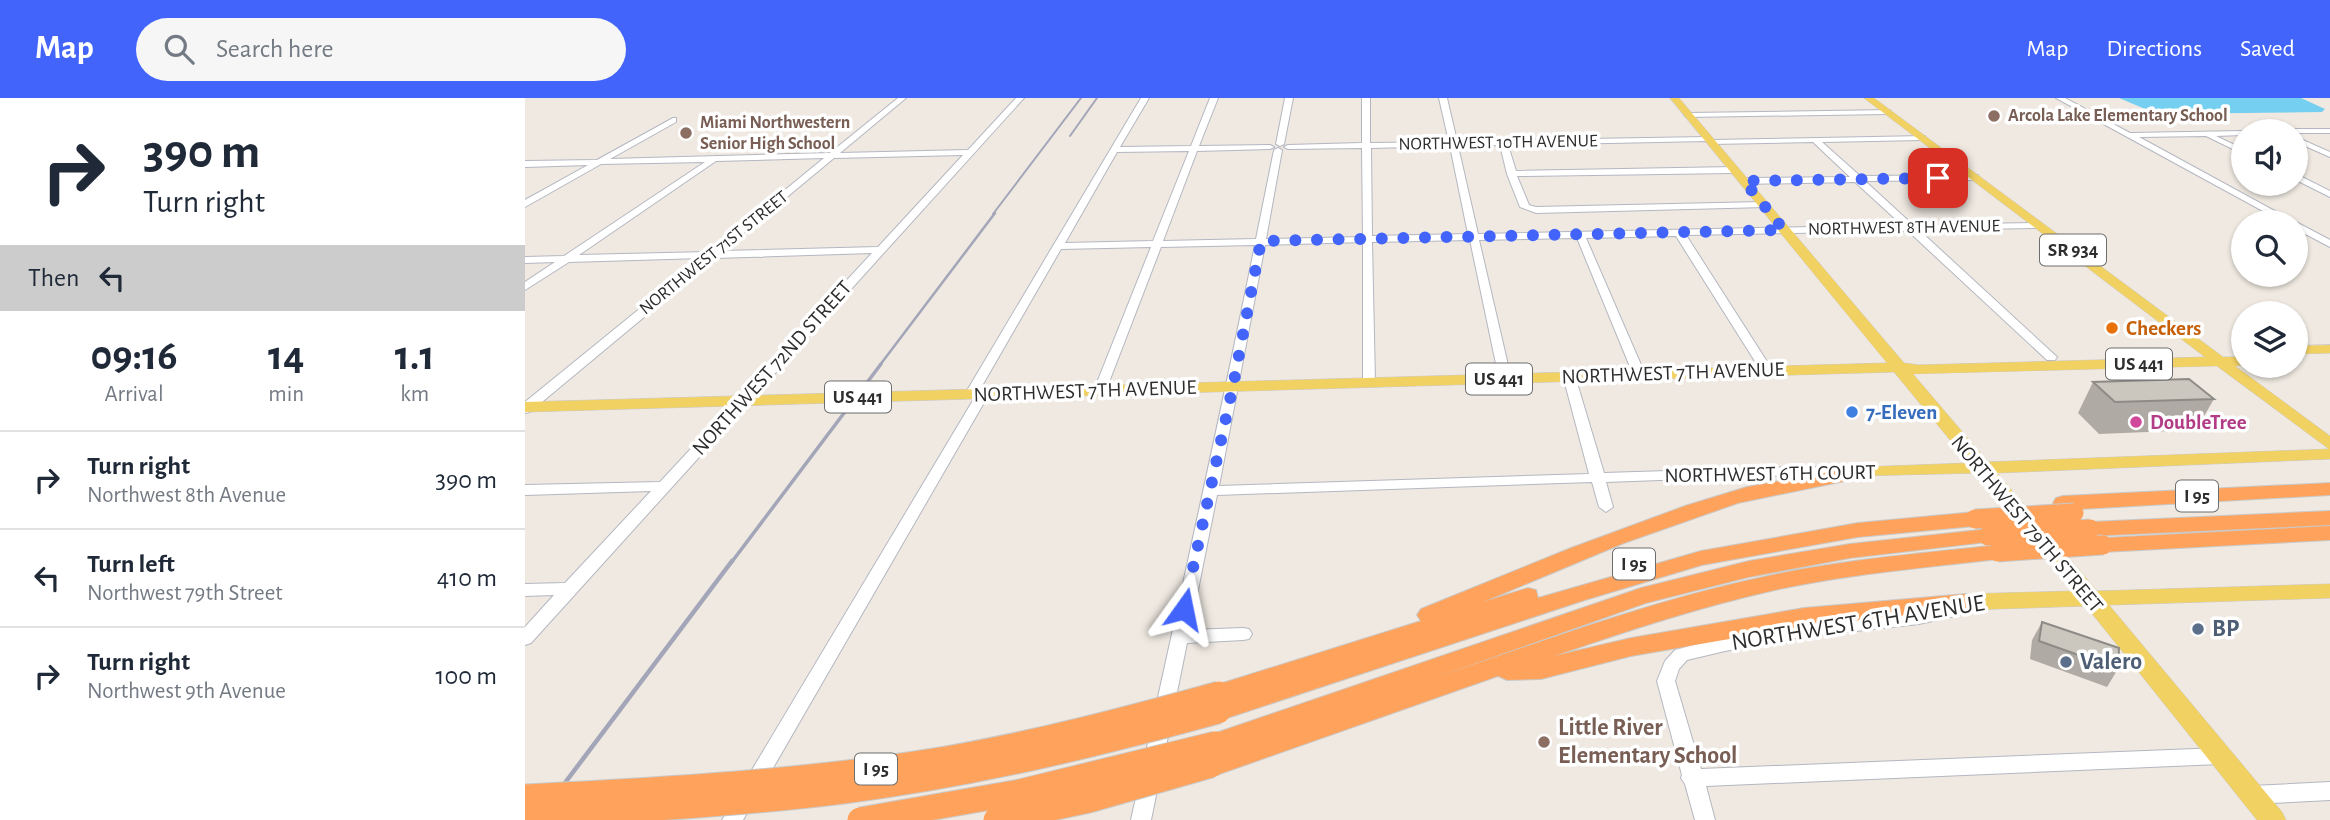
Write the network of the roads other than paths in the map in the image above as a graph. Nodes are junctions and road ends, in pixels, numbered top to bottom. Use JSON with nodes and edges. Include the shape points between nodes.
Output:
{"nodes":[{"id":1,"x":902,"y":98,"type":"edge"},
{"id":2,"x":1020,"y":98,"type":"edge"},
{"id":3,"x":1145,"y":98,"type":"edge"},
{"id":4,"x":1215,"y":98,"type":"edge"},
{"id":5,"x":1289,"y":98,"type":"edge"},
{"id":6,"x":1366,"y":98,"type":"edge"},
{"id":7,"x":1443,"y":98,"type":"edge"},
{"id":8,"x":1674,"y":98,"type":"edge"},
{"id":9,"x":1868,"y":98,"type":"edge"},
{"id":10,"x":2060,"y":98,"type":"edge"},
{"id":11,"x":1887,"y":112,"type":"junction"},
{"id":12,"x":1688,"y":115,"type":"junction"},
{"id":13,"x":673,"y":120,"type":"dead end"},
{"id":14,"x":2308,"y":131,"type":"edge"},
{"id":15,"x":2330,"y":131,"type":"edge"},
{"id":16,"x":2231,"y":132,"type":"edge"},
{"id":17,"x":2205,"y":133,"type":"junction"},
{"id":18,"x":2128,"y":135,"type":"junction"},
{"id":19,"x":1922,"y":138,"type":"junction"},
{"id":20,"x":1710,"y":140,"type":"junction"},
{"id":21,"x":1815,"y":140,"type":"junction"},
{"id":22,"x":1453,"y":143,"type":"junction"},
{"id":23,"x":1503,"y":143,"type":"junction"},
{"id":24,"x":1366,"y":145,"type":"junction"},
{"id":25,"x":2308,"y":145,"type":"edge"},
{"id":26,"x":2231,"y":146,"type":"edge"},
{"id":27,"x":1279,"y":147,"type":"junction"},
{"id":28,"x":1192,"y":148,"type":"junction"},
{"id":29,"x":1115,"y":150,"type":"junction"},
{"id":30,"x":970,"y":152,"type":"junction"},
{"id":31,"x":2330,"y":155,"type":"edge"},
{"id":32,"x":832,"y":157,"type":"junction"},
{"id":33,"x":712,"y":161,"type":"junction"},
{"id":34,"x":597,"y":163,"type":"junction"},
{"id":35,"x":525,"y":164,"type":"edge"},
{"id":36,"x":1734,"y":170,"type":"junction"},
{"id":37,"x":1511,"y":174,"type":"junction"},
{"id":38,"x":1975,"y":177,"type":"junction"},
{"id":39,"x":1858,"y":180,"type":"junction"},
{"id":40,"x":1744,"y":181,"type":"junction"},
{"id":41,"x":2308,"y":183,"type":"edge"},
{"id":42,"x":2330,"y":194,"type":"edge"},
{"id":43,"x":525,"y":204,"type":"edge"},
{"id":44,"x":1763,"y":205,"type":"junction"},
{"id":45,"x":2268,"y":210,"type":"edge"},
{"id":46,"x":2038,"y":225,"type":"junction"},
{"id":47,"x":1911,"y":228,"type":"junction"},
{"id":48,"x":1784,"y":230,"type":"junction"},
{"id":49,"x":1679,"y":232,"type":"junction"},
{"id":50,"x":2308,"y":232,"type":"edge"},
{"id":51,"x":1580,"y":234,"type":"junction"},
{"id":52,"x":1474,"y":236,"type":"junction"},
{"id":53,"x":1368,"y":239,"type":"junction"},
{"id":54,"x":1261,"y":241,"type":"junction"},
{"id":55,"x":1157,"y":244,"type":"junction"},
{"id":56,"x":2330,"y":244,"type":"edge"},
{"id":57,"x":1057,"y":246,"type":"junction"},
{"id":58,"x":880,"y":250,"type":"junction"},
{"id":59,"x":711,"y":255,"type":"junction"},
{"id":60,"x":566,"y":259,"type":"junction"},
{"id":61,"x":525,"y":260,"type":"edge"},
{"id":62,"x":525,"y":287,"type":"edge"},
{"id":63,"x":2330,"y":349,"type":"edge"},
{"id":64,"x":2308,"y":350,"type":"edge"},
{"id":65,"x":2231,"y":355,"type":"edge"},
{"id":66,"x":2051,"y":357,"type":"junction"},
{"id":67,"x":2216,"y":358,"type":"junction"},
{"id":68,"x":2330,"y":359,"type":"edge"},
{"id":69,"x":2231,"y":360,"type":"edge"},
{"id":70,"x":2308,"y":360,"type":"edge"},
{"id":71,"x":1898,"y":367,"type":"junction"},
{"id":72,"x":1767,"y":371,"type":"junction"},
{"id":73,"x":1639,"y":374,"type":"junction"},
{"id":74,"x":1569,"y":376,"type":"junction"},
{"id":75,"x":1505,"y":378,"type":"junction"},
{"id":76,"x":1369,"y":382,"type":"junction"},
{"id":77,"x":1233,"y":386,"type":"junction"},
{"id":78,"x":1100,"y":390,"type":"junction"},
{"id":79,"x":977,"y":394,"type":"junction"},
{"id":80,"x":743,"y":401,"type":"junction"},
{"id":81,"x":526,"y":408,"type":"edge"},
{"id":82,"x":2330,"y":444,"type":"edge"},
{"id":83,"x":2330,"y":454,"type":"edge"},
{"id":84,"x":2294,"y":457,"type":"junction"},
{"id":85,"x":2330,"y":465,"type":"edge"},
{"id":86,"x":1982,"y":468,"type":"junction"},
{"id":87,"x":1861,"y":472,"type":"junction"},
{"id":88,"x":1599,"y":479,"type":"junction"},
{"id":89,"x":665,"y":486,"type":"junction"},
{"id":90,"x":2330,"y":489,"type":"edge"},
{"id":91,"x":525,"y":490,"type":"edge"},
{"id":92,"x":1210,"y":491,"type":"junction"},
{"id":93,"x":2330,"y":500,"type":"edge"},
{"id":94,"x":1606,"y":507,"type":"dead end"},
{"id":95,"x":2069,"y":508,"type":"junction"},
{"id":96,"x":2330,"y":519,"type":"edge"},
{"id":97,"x":1982,"y":529,"type":"junction"},
{"id":98,"x":2330,"y":533,"type":"edge"},
{"id":99,"x":2096,"y":537,"type":"junction"},
{"id":100,"x":570,"y":589,"type":"junction"},
{"id":101,"x":525,"y":590,"type":"edge"},
{"id":102,"x":2330,"y":591,"type":"edge"},
{"id":103,"x":2092,"y":599,"type":"junction"},
{"id":104,"x":1966,"y":602,"type":"junction"},
{"id":105,"x":1243,"y":634,"type":"dead end"},
{"id":106,"x":1178,"y":637,"type":"junction"},
{"id":107,"x":525,"y":638,"type":"edge"},
{"id":108,"x":1311,"y":664,"type":"junction"},
{"id":109,"x":1492,"y":670,"type":"junction"},
{"id":110,"x":1219,"y":702,"type":"junction"},
{"id":111,"x":1213,"y":755,"type":"junction"},
{"id":112,"x":2220,"y":756,"type":"junction"},
{"id":113,"x":1691,"y":778,"type":"junction"},
{"id":114,"x":2330,"y":791,"type":"edge"},
{"id":115,"x":2252,"y":795,"type":"junction"},
{"id":116,"x":525,"y":797,"type":"edge"},
{"id":117,"x":525,"y":815,"type":"edge"},
{"id":118,"x":732,"y":820,"type":"edge"},
{"id":119,"x":860,"y":820,"type":"edge"},
{"id":120,"x":996,"y":820,"type":"edge"},
{"id":121,"x":1141,"y":820,"type":"edge"},
{"id":122,"x":1705,"y":820,"type":"edge"},
{"id":123,"x":2273,"y":820,"type":"edge"}],
"edges":[{"from":1,"to":32,"type":"street","name":"NORTHWEST 71ST STREET"},
{"from":2,"to":30,"type":"street","name":"NORTHWEST 72ND STREET"},
{"from":3,"to":29,"type":"street"},
{"from":4,"to":28,"type":"street"},
{"from":5,"to":27,"type":"street"},
{"from":6,"to":24,"type":"street"},
{"from":7,"to":22,"type":"street"},
{"from":8,"to":12,"type":"main road","name":"NORTHWEST 79TH STREET"},
{"from":9,"to":11,"type":"main road","number":"SR 934"},
{"from":10,"to":18,"type":"street"},
{"from":11,"to":12,"type":"street"},
{"from":11,"to":19,"type":"main road","number":"SR 934"},
{"from":12,"to":20,"type":"main road","name":"NORTHWEST 79TH STREET"},
{"from":13,"to":34,"type":"street"},
{"from":14,"to":15,"type":"street"},
{"from":16,"to":17,"type":"street"},
{"from":17,"to":18,"type":"street"},
{"from":17,"to":26,"type":"street"},
{"from":18,"to":45,"type":"street"},
{"from":19,"to":21,"type":"street","name":"NORTHWEST 10TH AVENUE"},
{"from":19,"to":38,"type":"main road","number":"SR 934"},
{"from":20,"to":21,"type":"street","name":"NORTHWEST 10TH AVENUE"},
{"from":20,"to":23,"type":"street","name":"NORTHWEST 10TH AVENUE"},
{"from":20,"to":36,"type":"main road","name":"NORTHWEST 79TH STREET"},
{"from":21,"to":39,"type":"street"},
{"from":22,"to":23,"type":"street","name":"NORTHWEST 10TH AVENUE"},
{"from":22,"to":24,"type":"street","name":"NORTHWEST 10TH AVENUE"},
{"from":22,"to":52,"type":"street"},
{"from":23,"to":37,"type":"street"},
{"from":24,"to":27,"type":"street","name":"NORTHWEST 10TH AVENUE"},
{"from":24,"to":53,"type":"street"},
{"from":25,"to":31,"type":"street"},
{"from":27,"to":28,"type":"street","name":"NORTHWEST 10TH AVENUE"},
{"from":27,"to":54,"type":"street"},
{"from":28,"to":29,"type":"street","name":"NORTHWEST 10TH AVENUE"},
{"from":28,"to":55,"type":"street"},
{"from":29,"to":57,"type":"street"},
{"from":30,"to":32,"type":"street"},
{"from":30,"to":58,"type":"street","name":"NORTHWEST 72ND STREET"},
{"from":32,"to":33,"type":"street"},
{"from":32,"to":59,"type":"street","name":"NORTHWEST 71ST STREET"},
{"from":33,"to":34,"type":"street"},
{"from":33,"to":60,"type":"street"},
{"from":34,"to":35,"type":"street"},
{"from":34,"to":43,"type":"street"},
{"from":36,"to":37,"type":"street"},
{"from":36,"to":40,"type":"main road","name":"NORTHWEST 79TH STREET"},
{"from":37,"to":44,"type":"street","via":[[1525,207],[1536,210]]},
{"from":38,"to":39,"type":"street"},
{"from":38,"to":46,"type":"main road","number":"SR 934"},
{"from":39,"to":40,"type":"street"},
{"from":39,"to":47,"type":"street"},
{"from":40,"to":44,"type":"main road","name":"NORTHWEST 79TH STREET"},
{"from":41,"to":42,"type":"street"},
{"from":44,"to":48,"type":"main road","name":"NORTHWEST 79TH STREET"},
{"from":46,"to":47,"type":"street","name":"NORTHWEST 8TH AVENUE"},
{"from":46,"to":67,"type":"main road","number":"SR 934"},
{"from":47,"to":48,"type":"street","name":"NORTHWEST 8TH AVENUE"},
{"from":47,"to":66,"type":"street"},
{"from":48,"to":49,"type":"street","name":"NORTHWEST 8TH AVENUE"},
{"from":48,"to":71,"type":"main road","name":"NORTHWEST 79TH STREET"},
{"from":49,"to":51,"type":"street","name":"NORTHWEST 8TH AVENUE"},
{"from":49,"to":72,"type":"street"},
{"from":50,"to":56,"type":"street"},
{"from":51,"to":52,"type":"street","name":"NORTHWEST 8TH AVENUE"},
{"from":51,"to":73,"type":"street"},
{"from":52,"to":53,"type":"street","name":"NORTHWEST 8TH AVENUE"},
{"from":52,"to":75,"type":"street"},
{"from":53,"to":54,"type":"street","name":"NORTHWEST 8TH AVENUE"},
{"from":53,"to":76,"type":"street"},
{"from":54,"to":55,"type":"street","name":"NORTHWEST 8TH AVENUE"},
{"from":54,"to":77,"type":"street"},
{"from":55,"to":57,"type":"street","name":"NORTHWEST 8TH AVENUE"},
{"from":55,"to":78,"type":"street"},
{"from":57,"to":79,"type":"street"},
{"from":58,"to":59,"type":"street"},
{"from":58,"to":80,"type":"street","name":"NORTHWEST 72ND STREET"},
{"from":59,"to":60,"type":"street"},
{"from":59,"to":81,"type":"street","name":"NORTHWEST 71ST STREET"},
{"from":60,"to":61,"type":"street"},
{"from":60,"to":62,"type":"street"},
{"from":63,"to":64,"type":"main road"},
{"from":65,"to":67,"type":"main road","name":"NORTHWEST 7TH AVENUE","number":"US 441"},
{"from":66,"to":67,"type":"main road","name":"NORTHWEST 7TH AVENUE","number":"US 441"},
{"from":66,"to":71,"type":"main road","name":"NORTHWEST 7TH AVENUE","number":"US 441","via":[[1911,361]]},
{"from":67,"to":69,"type":"main road","name":"NORTHWEST 7TH AVENUE","number":"US 441"},
{"from":67,"to":71,"type":"main road","name":"NORTHWEST 7TH AVENUE","number":"US 441","via":[[1918,370]]},
{"from":67,"to":82,"type":"main road","number":"SR 934"},
{"from":68,"to":70,"type":"main road"},
{"from":71,"to":72,"type":"main road","name":"NORTHWEST 7TH AVENUE","number":"US 441"},
{"from":71,"to":86,"type":"main road","name":"NORTHWEST 79TH STREET"},
{"from":72,"to":73,"type":"main road","name":"NORTHWEST 7TH AVENUE","number":"US 441"},
{"from":73,"to":74,"type":"main road","name":"NORTHWEST 7TH AVENUE","number":"US 441"},
{"from":74,"to":75,"type":"main road","name":"NORTHWEST 7TH AVENUE","number":"US 441"},
{"from":74,"to":88,"type":"street"},
{"from":75,"to":76,"type":"main road","name":"NORTHWEST 7TH AVENUE","number":"US 441"},
{"from":76,"to":77,"type":"main road","name":"NORTHWEST 7TH AVENUE","number":"US 441"},
{"from":77,"to":78,"type":"main road","name":"NORTHWEST 7TH AVENUE","number":"US 441"},
{"from":77,"to":92,"type":"street"},
{"from":78,"to":79,"type":"main road","name":"NORTHWEST 7TH AVENUE","number":"US 441"},
{"from":79,"to":80,"type":"main road","name":"NORTHWEST 7TH AVENUE","number":"US 441"},
{"from":79,"to":118,"type":"street"},
{"from":80,"to":81,"type":"main road","name":"NORTHWEST 7TH AVENUE","number":"US 441"},
{"from":80,"to":89,"type":"street","name":"NORTHWEST 72ND STREET"},
{"from":83,"to":84,"type":"main road","name":"NORTHWEST 6TH COURT"},
{"from":84,"to":85,"type":"main road"},
{"from":84,"to":86,"type":"main road","name":"NORTHWEST 6TH COURT"},
{"from":86,"to":87,"type":"main road","name":"NORTHWEST 6TH COURT"},
{"from":86,"to":103,"type":"main road","name":"NORTHWEST 79TH STREET"},
{"from":87,"to":88,"type":"street","name":"NORTHWEST 6TH COURT"},
{"from":87,"to":108,"type":"highway","via":[[1736,497],[1674,516]]},
{"from":88,"to":92,"type":"street","name":"NORTHWEST 6TH COURT"},
{"from":88,"to":94,"type":"street"},
{"from":89,"to":91,"type":"street"},
{"from":89,"to":100,"type":"street","name":"NORTHWEST 72ND STREET"},
{"from":90,"to":95,"type":"highway","number":"I 95"},
{"from":92,"to":106,"type":"street"},
{"from":93,"to":95,"type":"highway"},
{"from":95,"to":97,"type":"highway","bridge":true},
{"from":96,"to":99,"type":"highway"},
{"from":97,"to":99,"type":"highway","number":"I 95","bridge":true},
{"from":97,"to":108,"type":"highway","number":"I 95","via":[[1828,523],[1690,548]]},
{"from":97,"to":109,"type":"highway","number":"I 95","via":[[1862,566],[1696,601]]},
{"from":97,"to":110,"type":"highway","via":[[1847,531],[1701,558]]},
{"from":97,"to":111,"type":"highway","via":[[1749,569],[1641,596]]},
{"from":98,"to":99,"type":"highway","number":"I 95"},
{"from":100,"to":101,"type":"street"},
{"from":100,"to":107,"type":"street","name":"NORTHWEST 72ND STREET"},
{"from":102,"to":103,"type":"main road","name":"NORTHWEST 6TH AVENUE"},
{"from":103,"to":104,"type":"main road","name":"NORTHWEST 6TH AVENUE"},
{"from":103,"to":112,"type":"main road","name":"NORTHWEST 79TH STREET"},
{"from":104,"to":109,"type":"highway","via":[[1804,617],[1631,647],[1541,670]]},
{"from":104,"to":113,"type":"street","name":"NORTHWEST 6TH AVENUE","via":[[1954,611],[1919,618],[1801,631],[1681,655],[1666,681]]},
{"from":105,"to":106,"type":"street"},
{"from":106,"to":121,"type":"street"},
{"from":108,"to":110,"type":"highway","number":"I 95"},
{"from":109,"to":111,"type":"highway","number":"I 95"},
{"from":110,"to":116,"type":"highway","number":"I 95","bridge":true,"via":[[907,765],[718,785]]},
{"from":110,"to":117,"type":"highway","bridge":true,"via":[[1062,752],[889,784],[710,804]]},
{"from":111,"to":119,"type":"highway","bridge":true},
{"from":111,"to":120,"type":"highway","number":"I 95","bridge":true,"via":[[1089,800]]},
{"from":112,"to":113,"type":"street"},
{"from":112,"to":115,"type":"main road","name":"NORTHWEST 79TH STREET"},
{"from":113,"to":122,"type":"street"},
{"from":114,"to":115,"type":"street"},
{"from":115,"to":123,"type":"main road","name":"NORTHWEST 79TH STREET"}]}
